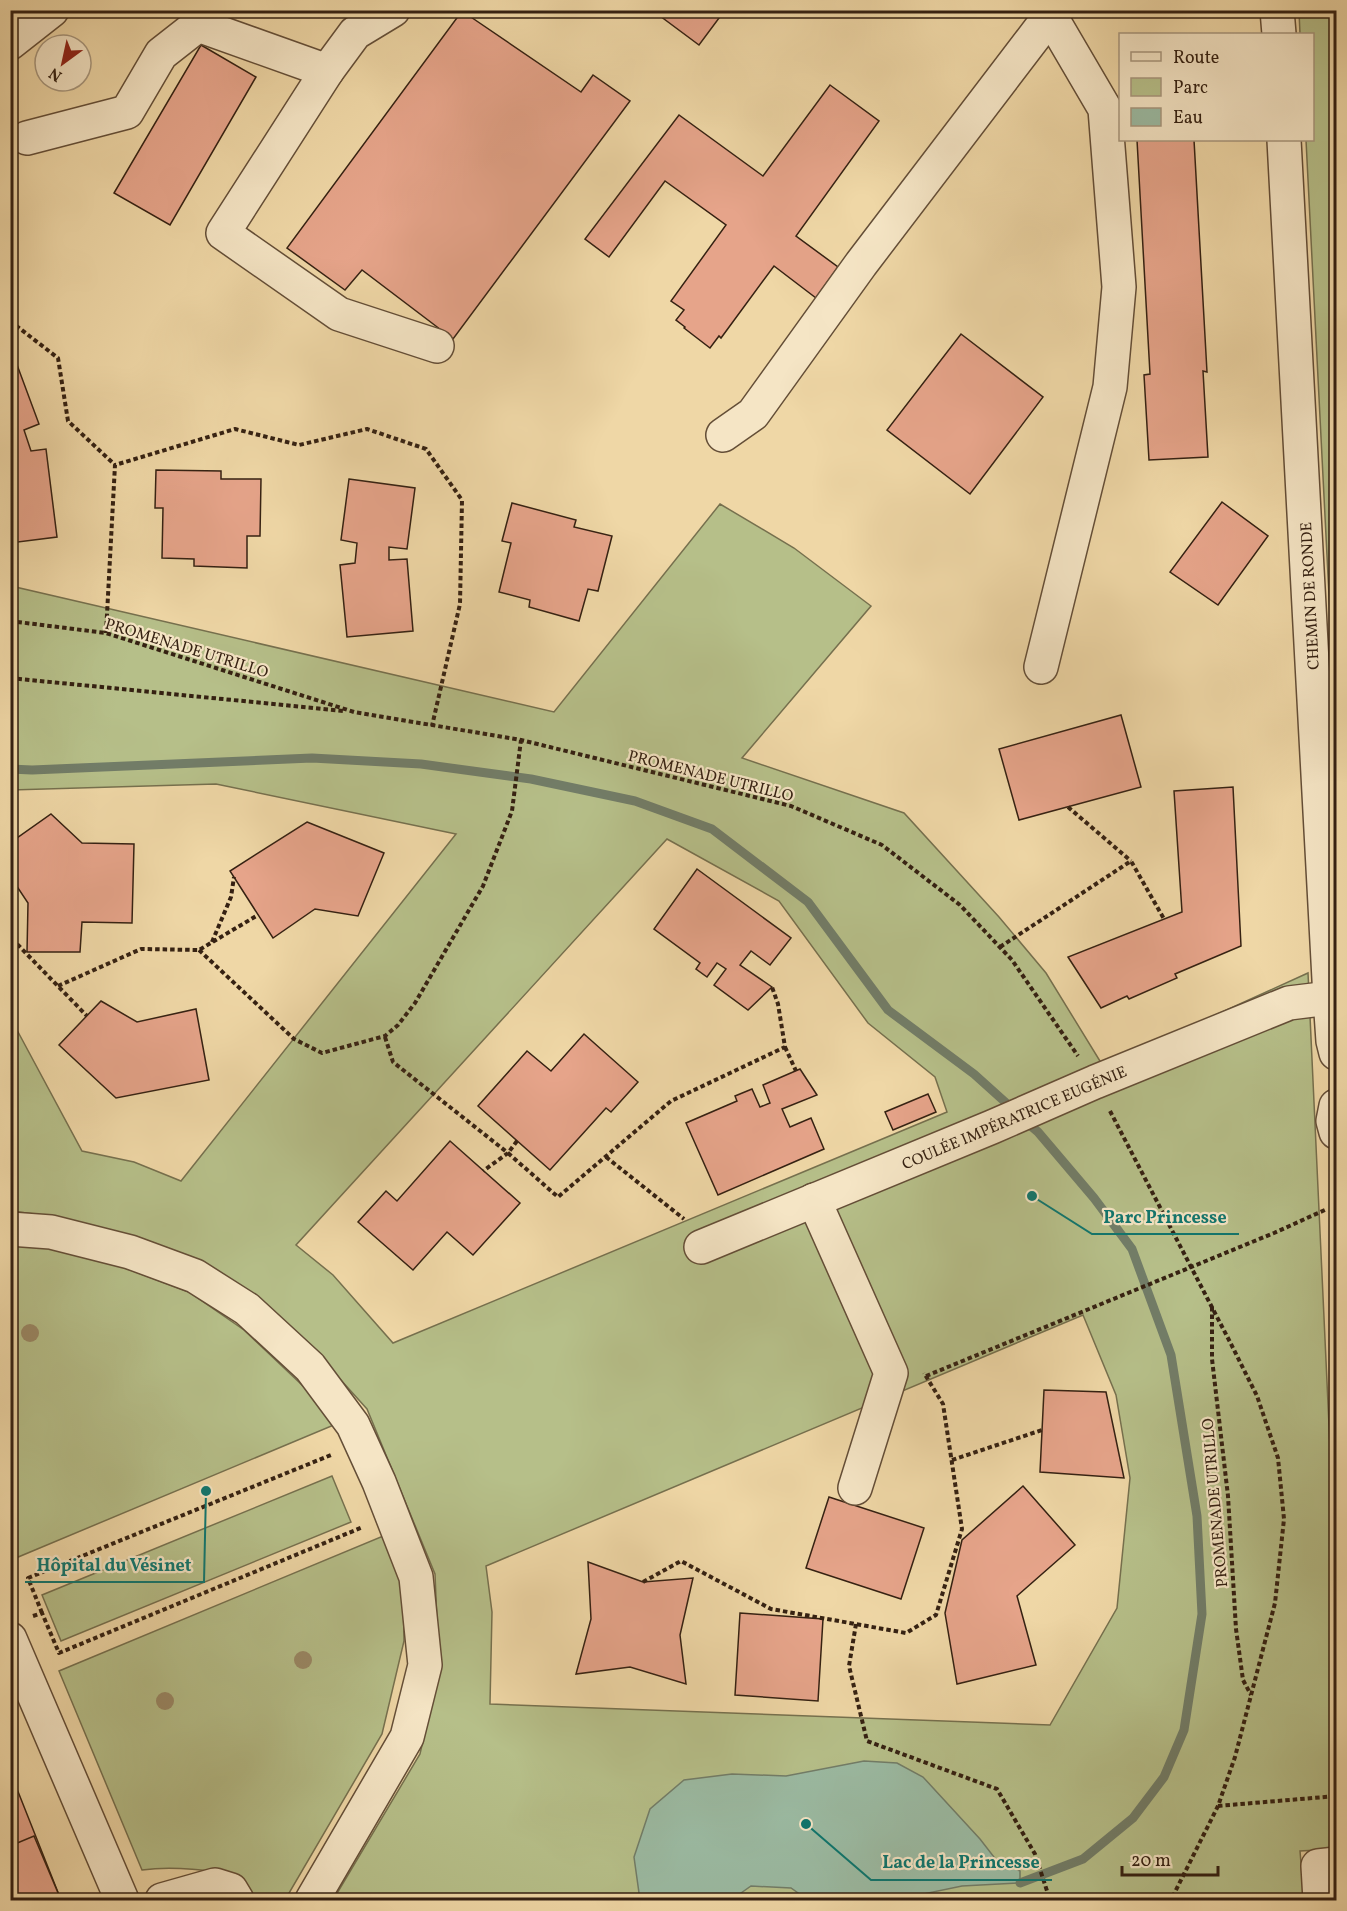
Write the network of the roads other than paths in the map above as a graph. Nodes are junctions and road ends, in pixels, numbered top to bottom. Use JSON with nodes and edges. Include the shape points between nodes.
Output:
{"nodes":[{"id":1,"x":52,"y":10,"type":"edge"},
{"id":2,"x":393,"y":10,"type":"edge"},
{"id":3,"x":1277,"y":10,"type":"edge"},
{"id":4,"x":1049,"y":13,"type":"edge"},
{"id":5,"x":1279,"y":33,"type":"edge"},
{"id":6,"x":10,"y":43,"type":"edge"},
{"id":7,"x":327,"y":71,"type":"junction"},
{"id":8,"x":27,"y":138,"type":"dead end"},
{"id":9,"x":1284,"y":141,"type":"edge"},
{"id":10,"x":437,"y":346,"type":"dead end"},
{"id":11,"x":723,"y":435,"type":"dead end"},
{"id":12,"x":1041,"y":667,"type":"dead end"},
{"id":13,"x":1330,"y":998,"type":"junction"},
{"id":14,"x":1336,"y":1053,"type":"edge"},
{"id":15,"x":1336,"y":1106,"type":"edge"},
{"id":16,"x":1336,"y":1132,"type":"edge"},
{"id":17,"x":814,"y":1200,"type":"junction"},
{"id":18,"x":10,"y":1229,"type":"edge"},
{"id":19,"x":701,"y":1247,"type":"road end"},
{"id":20,"x":855,"y":1488,"type":"dead end"},
{"id":21,"x":21,"y":1628,"type":"edge"},
{"id":22,"x":1336,"y":1864,"type":"edge"},
{"id":23,"x":122,"y":1900,"type":"edge"},
{"id":24,"x":162,"y":1900,"type":"edge"},
{"id":25,"x":237,"y":1900,"type":"edge"},
{"id":26,"x":312,"y":1900,"type":"edge"},
{"id":27,"x":1320,"y":1900,"type":"edge"}],
"edges":[{"from":1,"to":6,"type":"street"},
{"from":2,"to":7,"type":"street","via":[[355,33]]},
{"from":3,"to":5,"type":"street"},
{"from":4,"to":11,"type":"street","via":[[753,414]]},
{"from":4,"to":12,"type":"street","via":[[1105,109],[1119,287],[1110,387]]},
{"from":7,"to":8,"type":"street","via":[[198,25],[161,54],[127,112]]},
{"from":7,"to":10,"type":"street","via":[[223,233],[339,314]]},
{"from":9,"to":13,"type":"street","name":"CHEMIN DE RONDE"},
{"from":13,"to":14,"type":"street","name":"CHEMIN DE RONDE"},
{"from":13,"to":17,"type":"street","name":"COULÉE IMPÉRATRICE EUGÉNIE","via":[[1289,1004]]},
{"from":15,"to":16,"type":"street"},
{"from":17,"to":19,"type":"street","name":"COULÉE IMPÉRATRICE EUGÉNIE"},
{"from":17,"to":20,"type":"street","via":[[891,1373]]},
{"from":18,"to":26,"type":"street","via":[[51,1232],[130,1252],[195,1276],[247,1309],[310,1367],[353,1425],[416,1577],[425,1665],[407,1737]]},
{"from":21,"to":23,"type":"street"},
{"from":22,"to":27,"type":"street","via":[[1318,1866]]},
{"from":24,"to":25,"type":"street","via":[[215,1885],[231,1890]]}]}
